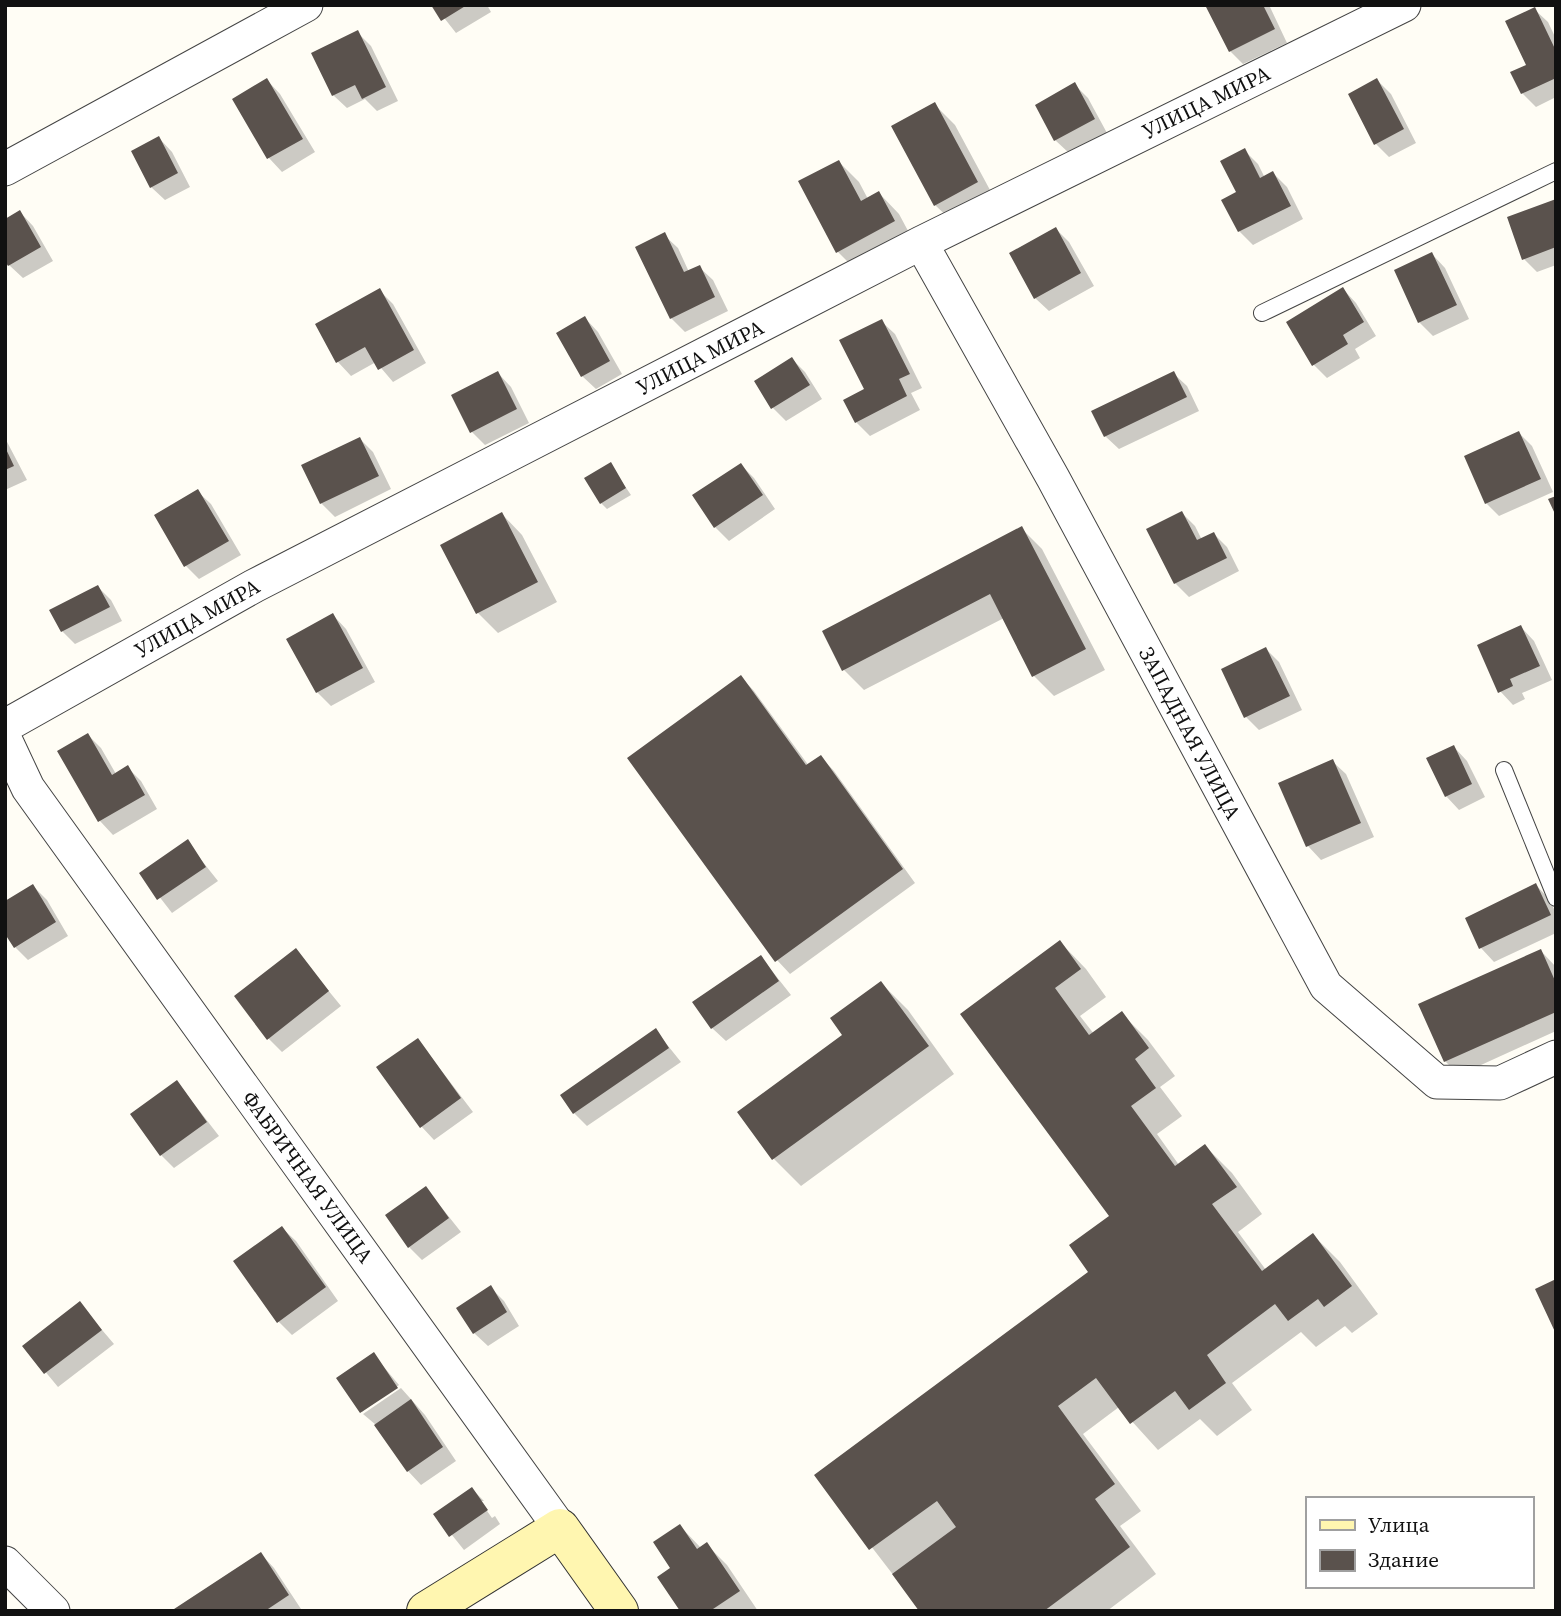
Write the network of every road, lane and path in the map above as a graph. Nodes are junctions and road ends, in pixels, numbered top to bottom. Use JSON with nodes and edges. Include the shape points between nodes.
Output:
{"nodes":[{"id":1,"x":306,"y":5,"type":"edge"},
{"id":2,"x":1404,"y":5,"type":"edge"},
{"id":3,"x":5,"y":169,"type":"edge"},
{"id":4,"x":1556,"y":172,"type":"edge"},
{"id":5,"x":920,"y":243,"type":"junction"},
{"id":6,"x":1262,"y":313,"type":"dead end"},
{"id":7,"x":5,"y":726,"type":"edge"},
{"id":8,"x":5,"y":739,"type":"edge"},
{"id":9,"x":1504,"y":770,"type":"dead end"},
{"id":10,"x":1556,"y":898,"type":"edge"},
{"id":11,"x":1556,"y":1057,"type":"edge"},
{"id":12,"x":560,"y":1528,"type":"junction"},
{"id":13,"x":5,"y":1563,"type":"edge"},
{"id":14,"x":53,"y":1611,"type":"edge"},
{"id":15,"x":426,"y":1611,"type":"edge"},
{"id":16,"x":619,"y":1611,"type":"edge"}],
"edges":[{"from":1,"to":3,"type":"street"},
{"from":2,"to":5,"type":"street","name":"УЛИЦА МИРА"},
{"from":4,"to":6,"type":"lane"},
{"from":5,"to":7,"type":"street","name":"УЛИЦА МИРА","via":[[254,586]]},
{"from":5,"to":11,"type":"street","name":"ЗАПАДНАЯ УЛИЦА","via":[[1053,478],[1326,986],[1437,1082],[1500,1083]]},
{"from":8,"to":12,"type":"street","name":"ФАБРИЧНАЯ УЛИЦА","via":[[28,788]]},
{"from":9,"to":10,"type":"lane"},
{"from":12,"to":15,"type":"street"},
{"from":12,"to":16,"type":"street","name":"ФАБРИЧНАЯ УЛИЦА"},
{"from":13,"to":14,"type":"street"}]}
